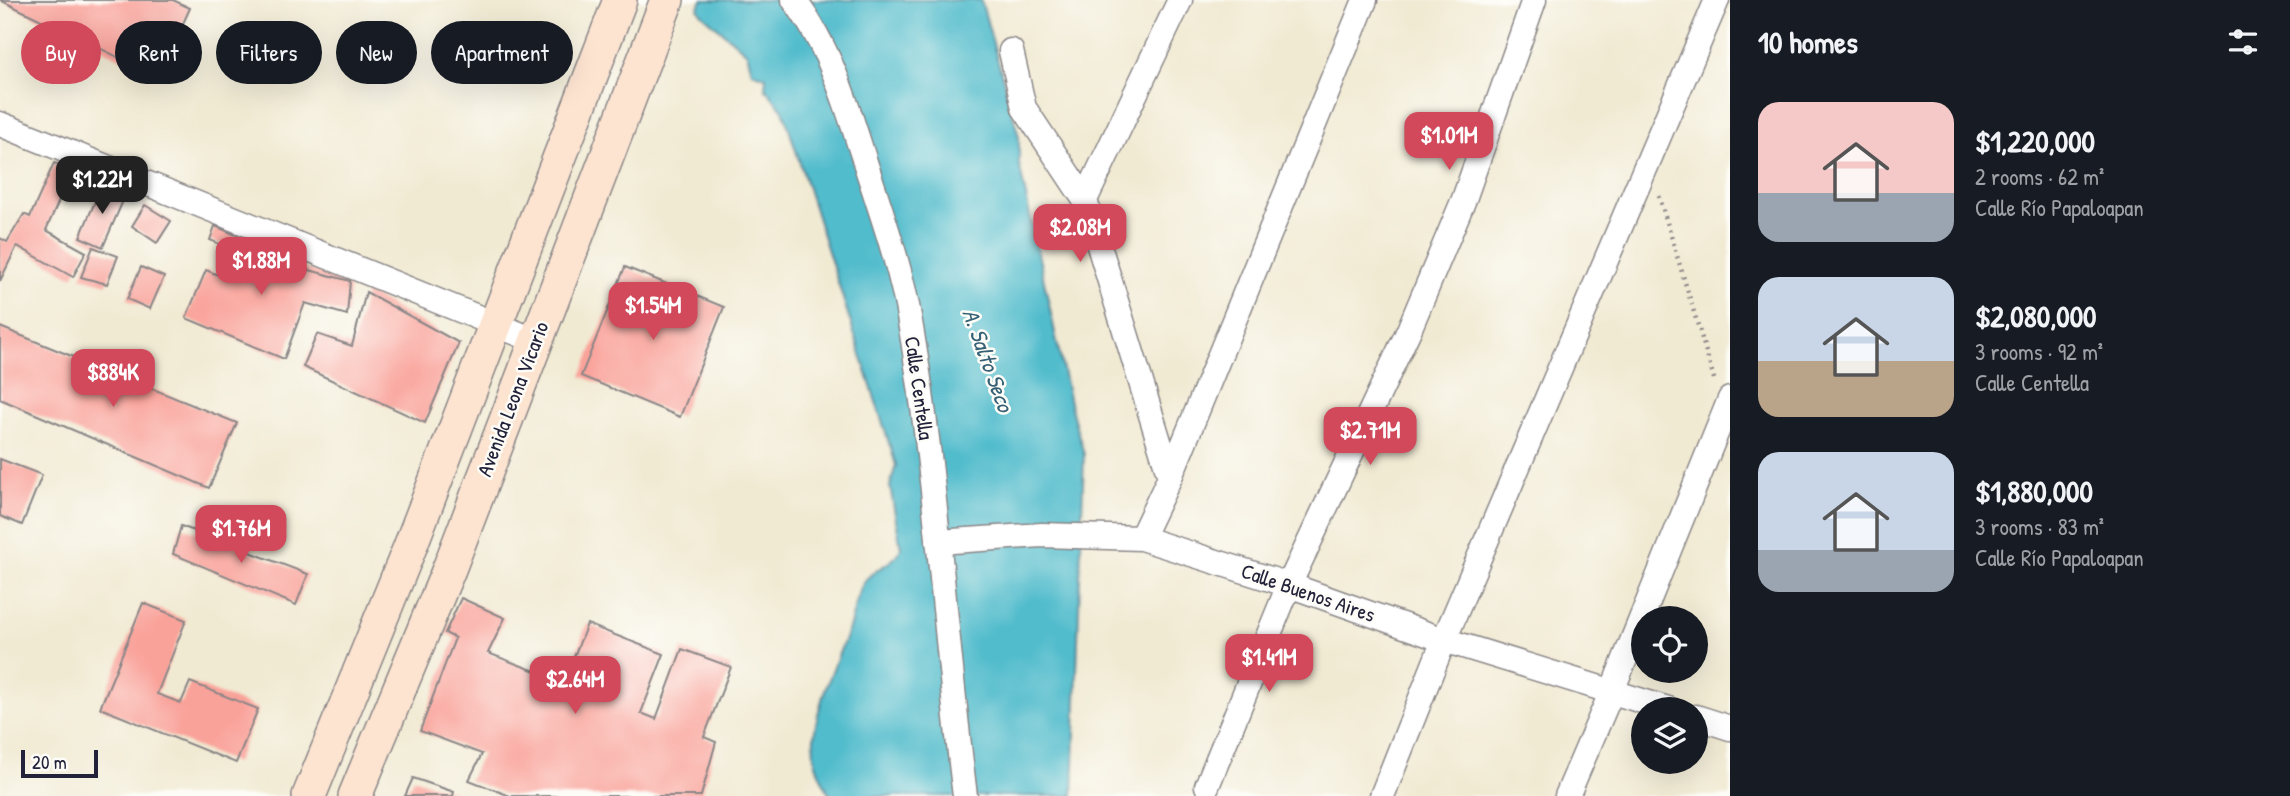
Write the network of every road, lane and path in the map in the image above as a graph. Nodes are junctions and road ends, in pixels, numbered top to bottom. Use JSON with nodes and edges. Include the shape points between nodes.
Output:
{"nodes":[{"id":1,"x":620,"y":0,"type":"edge"},
{"id":2,"x":667,"y":0,"type":"edge"},
{"id":3,"x":794,"y":0,"type":"edge"},
{"id":4,"x":1180,"y":0,"type":"edge"},
{"id":5,"x":1365,"y":0,"type":"edge"},
{"id":6,"x":1534,"y":0,"type":"edge"},
{"id":7,"x":1717,"y":0,"type":"edge"},
{"id":8,"x":1011,"y":51,"type":"dead end"},
{"id":9,"x":0,"y":124,"type":"edge"},
{"id":10,"x":1648,"y":158,"type":"junction"},
{"id":11,"x":1085,"y":200,"type":"junction"},
{"id":12,"x":495,"y":324,"type":"junction"},
{"id":13,"x":534,"y":340,"type":"junction"},
{"id":14,"x":1727,"y":407,"type":"edge"},
{"id":15,"x":1170,"y":477,"type":"junction"},
{"id":16,"x":1141,"y":538,"type":"junction"},
{"id":17,"x":937,"y":542,"type":"junction"},
{"id":18,"x":1289,"y":585,"type":"junction"},
{"id":19,"x":1444,"y":640,"type":"junction"},
{"id":20,"x":1612,"y":691,"type":"junction"},
{"id":21,"x":1631,"y":697,"type":"edge"},
{"id":22,"x":1708,"y":721,"type":"edge"},
{"id":23,"x":1730,"y":728,"type":"edge"},
{"id":24,"x":1207,"y":786,"type":"dead end"},
{"id":25,"x":310,"y":796,"type":"edge"},
{"id":26,"x":355,"y":796,"type":"edge"},
{"id":27,"x":965,"y":796,"type":"edge"},
{"id":28,"x":1382,"y":796,"type":"edge"},
{"id":29,"x":1567,"y":796,"type":"edge"}],
"edges":[{"from":1,"to":12,"type":"street","name":"Avenida Leona Vicario"},
{"from":2,"to":13,"type":"street","name":"Avenida Leona Vicario"},
{"from":3,"to":17,"type":"street","name":"Calle Centella","via":[[827,55],[850,115],[910,320]]},
{"from":4,"to":11,"type":"street"},
{"from":5,"to":15,"type":"street"},
{"from":6,"to":18,"type":"street","via":[[1464,199],[1409,330]]},
{"from":7,"to":10,"type":"street"},
{"from":8,"to":11,"type":"street","via":[[1024,108]]},
{"from":9,"to":12,"type":"street"},
{"from":10,"to":14,"type":"path"},
{"from":10,"to":19,"type":"street"},
{"from":11,"to":15,"type":"street"},
{"from":12,"to":13,"type":"street"},
{"from":12,"to":25,"type":"street","name":"Avenida Leona Vicario"},
{"from":13,"to":26,"type":"street","name":"Avenida Leona Vicario","via":[[449,569]]},
{"from":14,"to":20,"type":"street"},
{"from":15,"to":16,"type":"street"},
{"from":16,"to":17,"type":"street","name":"Calle Buenos Aires","via":[[1042,535]]},
{"from":16,"to":18,"type":"street","name":"Calle Buenos Aires"},
{"from":17,"to":27,"type":"street","name":"Calle Centella"},
{"from":18,"to":19,"type":"street","name":"Calle Buenos Aires"},
{"from":18,"to":24,"type":"street"},
{"from":19,"to":20,"type":"street","name":"Calle Buenos Aires"},
{"from":19,"to":28,"type":"street"},
{"from":20,"to":21,"type":"street","name":"Calle Buenos Aires"},
{"from":20,"to":29,"type":"street"},
{"from":22,"to":23,"type":"street"}]}
